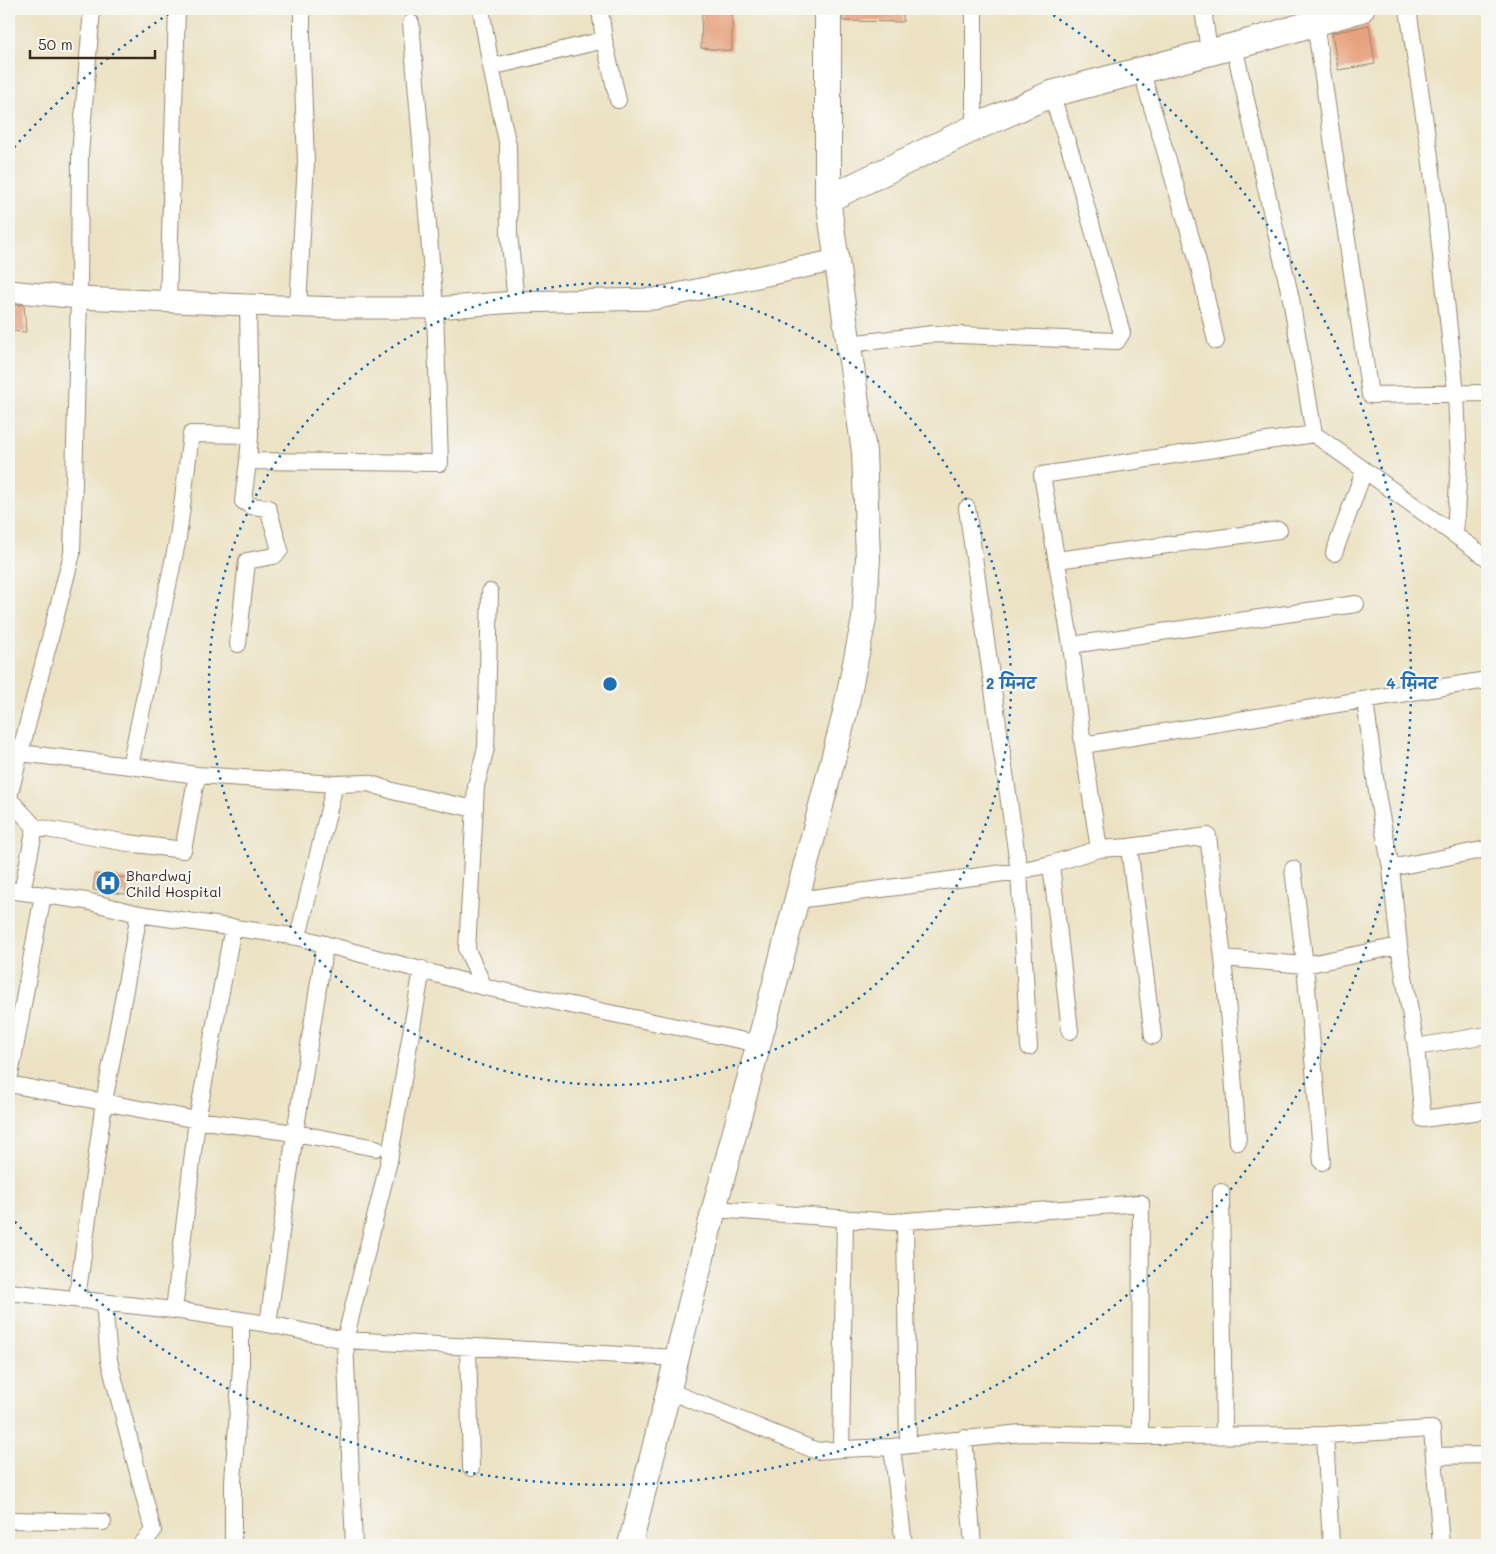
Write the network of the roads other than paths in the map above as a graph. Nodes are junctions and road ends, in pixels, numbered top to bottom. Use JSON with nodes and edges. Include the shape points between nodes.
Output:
{"nodes":[{"id":1,"x":92,"y":9,"type":"edge"},
{"id":2,"x":177,"y":9,"type":"edge"},
{"id":3,"x":302,"y":9,"type":"edge"},
{"id":4,"x":482,"y":9,"type":"edge"},
{"id":5,"x":600,"y":9,"type":"edge"},
{"id":6,"x":828,"y":9,"type":"edge"},
{"id":7,"x":974,"y":9,"type":"edge"},
{"id":8,"x":1203,"y":9,"type":"edge"},
{"id":9,"x":1361,"y":9,"type":"edge"},
{"id":10,"x":1408,"y":9,"type":"edge"},
{"id":11,"x":1315,"y":22,"type":"junction"},
{"id":12,"x":410,"y":23,"type":"dead end"},
{"id":13,"x":604,"y":40,"type":"junction"},
{"id":14,"x":1221,"y":49,"type":"junction"},
{"id":15,"x":491,"y":67,"type":"junction"},
{"id":16,"x":1141,"y":70,"type":"junction"},
{"id":17,"x":1051,"y":94,"type":"junction"},
{"id":18,"x":618,"y":100,"type":"dead end"},
{"id":19,"x":974,"y":128,"type":"junction"},
{"id":20,"x":828,"y":199,"type":"junction"},
{"id":21,"x":837,"y":260,"type":"junction"},
{"id":22,"x":9,"y":291,"type":"edge"},
{"id":23,"x":79,"y":298,"type":"junction"},
{"id":24,"x":168,"y":302,"type":"junction"},
{"id":25,"x":516,"y":302,"type":"junction"},
{"id":26,"x":248,"y":305,"type":"junction"},
{"id":27,"x":298,"y":306,"type":"junction"},
{"id":28,"x":435,"y":308,"type":"junction"},
{"id":29,"x":1216,"y":341,"type":"dead end"},
{"id":30,"x":849,"y":344,"type":"junction"},
{"id":31,"x":1487,"y":392,"type":"edge"},
{"id":32,"x":1456,"y":393,"type":"junction"},
{"id":33,"x":1314,"y":434,"type":"junction"},
{"id":34,"x":250,"y":435,"type":"junction"},
{"id":35,"x":248,"y":461,"type":"junction"},
{"id":36,"x":1364,"y":471,"type":"junction"},
{"id":37,"x":967,"y":508,"type":"dead end"},
{"id":38,"x":1279,"y":530,"type":"dead end"},
{"id":39,"x":1455,"y":534,"type":"junction"},
{"id":40,"x":1334,"y":553,"type":"dead end"},
{"id":41,"x":1487,"y":558,"type":"edge"},
{"id":42,"x":1057,"y":560,"type":"junction"},
{"id":43,"x":490,"y":592,"type":"dead end"},
{"id":44,"x":1356,"y":604,"type":"dead end"},
{"id":45,"x":238,"y":644,"type":"dead end"},
{"id":46,"x":1071,"y":645,"type":"junction"},
{"id":47,"x":1487,"y":680,"type":"edge"},
{"id":48,"x":1365,"y":700,"type":"junction"},
{"id":49,"x":1083,"y":745,"type":"junction"},
{"id":50,"x":14,"y":751,"type":"edge"},
{"id":51,"x":130,"y":766,"type":"junction"},
{"id":52,"x":197,"y":775,"type":"junction"},
{"id":53,"x":335,"y":784,"type":"junction"},
{"id":54,"x":9,"y":798,"type":"edge"},
{"id":55,"x":475,"y":809,"type":"junction"},
{"id":56,"x":35,"y":827,"type":"junction"},
{"id":57,"x":1129,"y":847,"type":"junction"},
{"id":58,"x":1099,"y":849,"type":"junction"},
{"id":59,"x":1487,"y":849,"type":"edge"},
{"id":60,"x":1052,"y":864,"type":"junction"},
{"id":61,"x":1391,"y":868,"type":"junction"},
{"id":62,"x":1293,"y":870,"type":"dead end"},
{"id":63,"x":1019,"y":871,"type":"junction"},
{"id":64,"x":15,"y":891,"type":"edge"},
{"id":65,"x":43,"y":895,"type":"junction"},
{"id":66,"x":797,"y":900,"type":"junction"},
{"id":67,"x":139,"y":914,"type":"junction"},
{"id":68,"x":233,"y":927,"type":"junction"},
{"id":69,"x":298,"y":938,"type":"junction"},
{"id":70,"x":326,"y":944,"type":"junction"},
{"id":71,"x":1399,"y":946,"type":"junction"},
{"id":72,"x":1222,"y":958,"type":"junction"},
{"id":73,"x":1305,"y":965,"type":"junction"},
{"id":74,"x":422,"y":969,"type":"junction"},
{"id":75,"x":484,"y":987,"type":"junction"},
{"id":76,"x":1070,"y":1031,"type":"dead end"},
{"id":77,"x":1487,"y":1035,"type":"edge"},
{"id":78,"x":1153,"y":1036,"type":"dead end"},
{"id":79,"x":759,"y":1044,"type":"junction"},
{"id":80,"x":1029,"y":1047,"type":"dead end"},
{"id":81,"x":1416,"y":1047,"type":"junction"},
{"id":82,"x":9,"y":1083,"type":"edge"},
{"id":83,"x":104,"y":1102,"type":"junction"},
{"id":84,"x":1487,"y":1110,"type":"edge"},
{"id":85,"x":197,"y":1120,"type":"junction"},
{"id":86,"x":295,"y":1134,"type":"junction"},
{"id":87,"x":1238,"y":1142,"type":"dead end"},
{"id":88,"x":376,"y":1148,"type":"dead end"},
{"id":89,"x":1322,"y":1162,"type":"dead end"},
{"id":90,"x":1221,"y":1192,"type":"dead end"},
{"id":91,"x":714,"y":1209,"type":"junction"},
{"id":92,"x":845,"y":1219,"type":"junction"},
{"id":93,"x":905,"y":1222,"type":"junction"},
{"id":94,"x":9,"y":1292,"type":"edge"},
{"id":95,"x":77,"y":1298,"type":"junction"},
{"id":96,"x":104,"y":1303,"type":"junction"},
{"id":97,"x":174,"y":1310,"type":"junction"},
{"id":98,"x":241,"y":1320,"type":"junction"},
{"id":99,"x":268,"y":1324,"type":"junction"},
{"id":100,"x":345,"y":1340,"type":"junction"},
{"id":101,"x":468,"y":1347,"type":"junction"},
{"id":102,"x":677,"y":1358,"type":"junction"},
{"id":103,"x":669,"y":1391,"type":"junction"},
{"id":104,"x":1224,"y":1435,"type":"junction"},
{"id":105,"x":1325,"y":1435,"type":"junction"},
{"id":106,"x":1140,"y":1436,"type":"junction"},
{"id":107,"x":964,"y":1438,"type":"junction"},
{"id":108,"x":908,"y":1445,"type":"junction"},
{"id":109,"x":892,"y":1447,"type":"junction"},
{"id":110,"x":840,"y":1448,"type":"junction"},
{"id":111,"x":1434,"y":1456,"type":"junction"},
{"id":112,"x":1487,"y":1456,"type":"edge"},
{"id":113,"x":471,"y":1468,"type":"dead end"},
{"id":114,"x":9,"y":1520,"type":"edge"},
{"id":115,"x":103,"y":1522,"type":"dead end"},
{"id":116,"x":141,"y":1545,"type":"edge"},
{"id":117,"x":233,"y":1545,"type":"edge"},
{"id":118,"x":354,"y":1545,"type":"edge"},
{"id":119,"x":630,"y":1545,"type":"edge"},
{"id":120,"x":904,"y":1545,"type":"edge"},
{"id":121,"x":974,"y":1545,"type":"edge"},
{"id":122,"x":1331,"y":1545,"type":"edge"},
{"id":123,"x":1441,"y":1545,"type":"edge"}],
"edges":[{"from":1,"to":23,"type":"street","via":[[80,155]]},
{"from":2,"to":24,"type":"street"},
{"from":3,"to":27,"type":"street","via":[[306,162]]},
{"from":4,"to":15,"type":"street"},
{"from":5,"to":13,"type":"street"},
{"from":6,"to":20,"type":"main road"},
{"from":7,"to":19,"type":"street"},
{"from":8,"to":14,"type":"street"},
{"from":9,"to":11,"type":"main road"},
{"from":10,"to":32,"type":"street","via":[[1431,163]]},
{"from":11,"to":14,"type":"main road"},
{"from":11,"to":32,"type":"street","via":[[1370,395]]},
{"from":12,"to":28,"type":"street"},
{"from":13,"to":15,"type":"street"},
{"from":13,"to":18,"type":"street"},
{"from":14,"to":16,"type":"main road"},
{"from":14,"to":33,"type":"street","via":[[1291,299]]},
{"from":15,"to":25,"type":"street","via":[[508,146],[509,234]]},
{"from":16,"to":17,"type":"main road"},
{"from":16,"to":29,"type":"street","via":[[1198,258]]},
{"from":17,"to":19,"type":"main road"},
{"from":17,"to":30,"type":"street","via":[[1122,333],[1117,342],[933,334]]},
{"from":19,"to":20,"type":"main road"},
{"from":20,"to":21,"type":"main road"},
{"from":21,"to":25,"type":"street","via":[[654,299]]},
{"from":21,"to":30,"type":"main road"},
{"from":22,"to":23,"type":"street"},
{"from":23,"to":24,"type":"street"},
{"from":23,"to":50,"type":"street","via":[[72,554]]},
{"from":24,"to":26,"type":"street"},
{"from":25,"to":28,"type":"street"},
{"from":26,"to":27,"type":"street"},
{"from":26,"to":34,"type":"street"},
{"from":27,"to":28,"type":"street"},
{"from":28,"to":35,"type":"street","via":[[440,462]]},
{"from":30,"to":66,"type":"main road","via":[[864,452],[868,558],[864,619],[844,717]]},
{"from":31,"to":32,"type":"street"},
{"from":32,"to":39,"type":"street","via":[[1459,463]]},
{"from":33,"to":36,"type":"street"},
{"from":33,"to":42,"type":"street","via":[[1042,475]]},
{"from":34,"to":35,"type":"street"},
{"from":34,"to":51,"type":"street","via":[[192,434],[178,538]]},
{"from":35,"to":45,"type":"street","via":[[243,501],[251,506],[268,508],[280,550],[274,556],[247,561]]},
{"from":36,"to":39,"type":"street"},
{"from":36,"to":40,"type":"street"},
{"from":37,"to":63,"type":"street"},
{"from":38,"to":42,"type":"street"},
{"from":39,"to":41,"type":"street"},
{"from":42,"to":46,"type":"street"},
{"from":43,"to":55,"type":"street","via":[[486,748],[476,786]]},
{"from":44,"to":46,"type":"street"},
{"from":46,"to":49,"type":"street"},
{"from":47,"to":48,"type":"street"},
{"from":48,"to":49,"type":"street"},
{"from":48,"to":61,"type":"street"},
{"from":49,"to":58,"type":"street"},
{"from":50,"to":51,"type":"street"},
{"from":50,"to":54,"type":"street"},
{"from":51,"to":52,"type":"street"},
{"from":52,"to":53,"type":"street"},
{"from":52,"to":56,"type":"street","via":[[183,850]]},
{"from":53,"to":55,"type":"street","via":[[368,783]]},
{"from":53,"to":69,"type":"street"},
{"from":54,"to":56,"type":"street"},
{"from":55,"to":75,"type":"street","via":[[467,950]]},
{"from":56,"to":64,"type":"street"},
{"from":57,"to":58,"type":"street"},
{"from":57,"to":72,"type":"street","via":[[1208,836]]},
{"from":57,"to":78,"type":"street"},
{"from":58,"to":60,"type":"street"},
{"from":59,"to":61,"type":"street"},
{"from":60,"to":63,"type":"street"},
{"from":60,"to":76,"type":"street"},
{"from":61,"to":71,"type":"street"},
{"from":62,"to":73,"type":"street"},
{"from":63,"to":66,"type":"street"},
{"from":63,"to":80,"type":"street"},
{"from":64,"to":65,"type":"street"},
{"from":65,"to":67,"type":"street"},
{"from":65,"to":82,"type":"street"},
{"from":66,"to":79,"type":"main road"},
{"from":67,"to":68,"type":"street"},
{"from":67,"to":83,"type":"street"},
{"from":68,"to":69,"type":"street"},
{"from":68,"to":85,"type":"street"},
{"from":69,"to":70,"type":"street"},
{"from":70,"to":74,"type":"street"},
{"from":70,"to":86,"type":"street"},
{"from":71,"to":73,"type":"street"},
{"from":71,"to":81,"type":"street"},
{"from":72,"to":73,"type":"street"},
{"from":72,"to":87,"type":"street"},
{"from":73,"to":89,"type":"street"},
{"from":74,"to":75,"type":"street"},
{"from":74,"to":100,"type":"street","via":[[389,1161]]},
{"from":75,"to":79,"type":"street"},
{"from":77,"to":81,"type":"street"},
{"from":79,"to":91,"type":"main road"},
{"from":81,"to":84,"type":"street","via":[[1423,1119]]},
{"from":82,"to":83,"type":"street"},
{"from":83,"to":85,"type":"street"},
{"from":83,"to":95,"type":"street"},
{"from":85,"to":86,"type":"street"},
{"from":85,"to":97,"type":"street"},
{"from":86,"to":88,"type":"street"},
{"from":86,"to":99,"type":"street"},
{"from":90,"to":104,"type":"street"},
{"from":91,"to":92,"type":"street"},
{"from":91,"to":102,"type":"main road"},
{"from":92,"to":93,"type":"street"},
{"from":92,"to":110,"type":"street"},
{"from":93,"to":106,"type":"street","via":[[1141,1203]]},
{"from":93,"to":108,"type":"street"},
{"from":94,"to":95,"type":"street"},
{"from":95,"to":96,"type":"street"},
{"from":96,"to":97,"type":"street"},
{"from":96,"to":116,"type":"street","via":[[109,1360],[153,1531]]},
{"from":97,"to":98,"type":"street"},
{"from":98,"to":99,"type":"street"},
{"from":98,"to":117,"type":"street"},
{"from":99,"to":100,"type":"street"},
{"from":100,"to":101,"type":"street"},
{"from":100,"to":118,"type":"street"},
{"from":101,"to":102,"type":"street"},
{"from":101,"to":113,"type":"street"},
{"from":102,"to":103,"type":"main road"},
{"from":103,"to":110,"type":"street","via":[[817,1451]]},
{"from":103,"to":119,"type":"main road"},
{"from":104,"to":105,"type":"street"},
{"from":104,"to":106,"type":"street"},
{"from":105,"to":111,"type":"street","via":[[1432,1429]]},
{"from":105,"to":122,"type":"street"},
{"from":106,"to":107,"type":"street","via":[[1021,1433]]},
{"from":107,"to":108,"type":"street"},
{"from":107,"to":121,"type":"street"},
{"from":108,"to":109,"type":"street"},
{"from":109,"to":110,"type":"street"},
{"from":109,"to":120,"type":"street"},
{"from":111,"to":112,"type":"street"},
{"from":111,"to":123,"type":"street"},
{"from":114,"to":115,"type":"street"}]}
